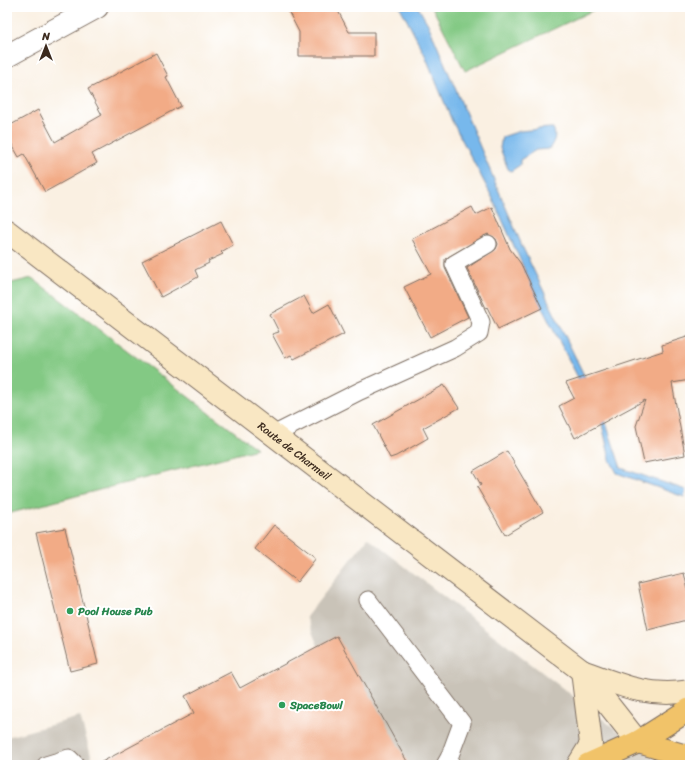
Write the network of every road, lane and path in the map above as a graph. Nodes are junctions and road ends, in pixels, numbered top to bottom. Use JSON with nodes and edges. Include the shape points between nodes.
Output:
{"nodes":[{"id":1,"x":97,"y":7,"type":"edge"},
{"id":2,"x":7,"y":56,"type":"edge"},
{"id":3,"x":7,"y":231,"type":"edge"},
{"id":4,"x":488,"y":244,"type":"dead end"},
{"id":5,"x":274,"y":435,"type":"junction"},
{"id":6,"x":368,"y":600,"type":"dead end"},
{"id":7,"x":582,"y":671,"type":"junction"},
{"id":8,"x":690,"y":691,"type":"edge"},
{"id":9,"x":690,"y":709,"type":"edge"},
{"id":10,"x":638,"y":742,"type":"junction"},
{"id":11,"x":690,"y":757,"type":"edge"},
{"id":12,"x":46,"y":765,"type":"edge"},
{"id":13,"x":76,"y":765,"type":"edge"},
{"id":14,"x":445,"y":765,"type":"edge"},
{"id":15,"x":578,"y":765,"type":"edge"},
{"id":16,"x":587,"y":765,"type":"edge"}],
"edges":[{"from":1,"to":2,"type":"street"},
{"from":3,"to":5,"type":"main road","name":"Route de Charmeil"},
{"from":4,"to":5,"type":"lane","via":[[454,264],[481,322],[478,333],[455,348],[360,391]]},
{"from":5,"to":7,"type":"main road","name":"Route de Charmeil"},
{"from":6,"to":14,"type":"lane","via":[[462,723]]},
{"from":7,"to":8,"type":"main road","name":"Route de Charmeil","via":[[632,690],[670,694]]},
{"from":7,"to":10,"type":"main road","name":"Route de Charmeil"},
{"from":7,"to":15,"type":"main road","via":[[591,744]]},
{"from":9,"to":10,"type":"main road"},
{"from":10,"to":11,"type":"main road"},
{"from":10,"to":16,"type":"main road"},
{"from":12,"to":13,"type":"lane","via":[[69,758]]}]}
